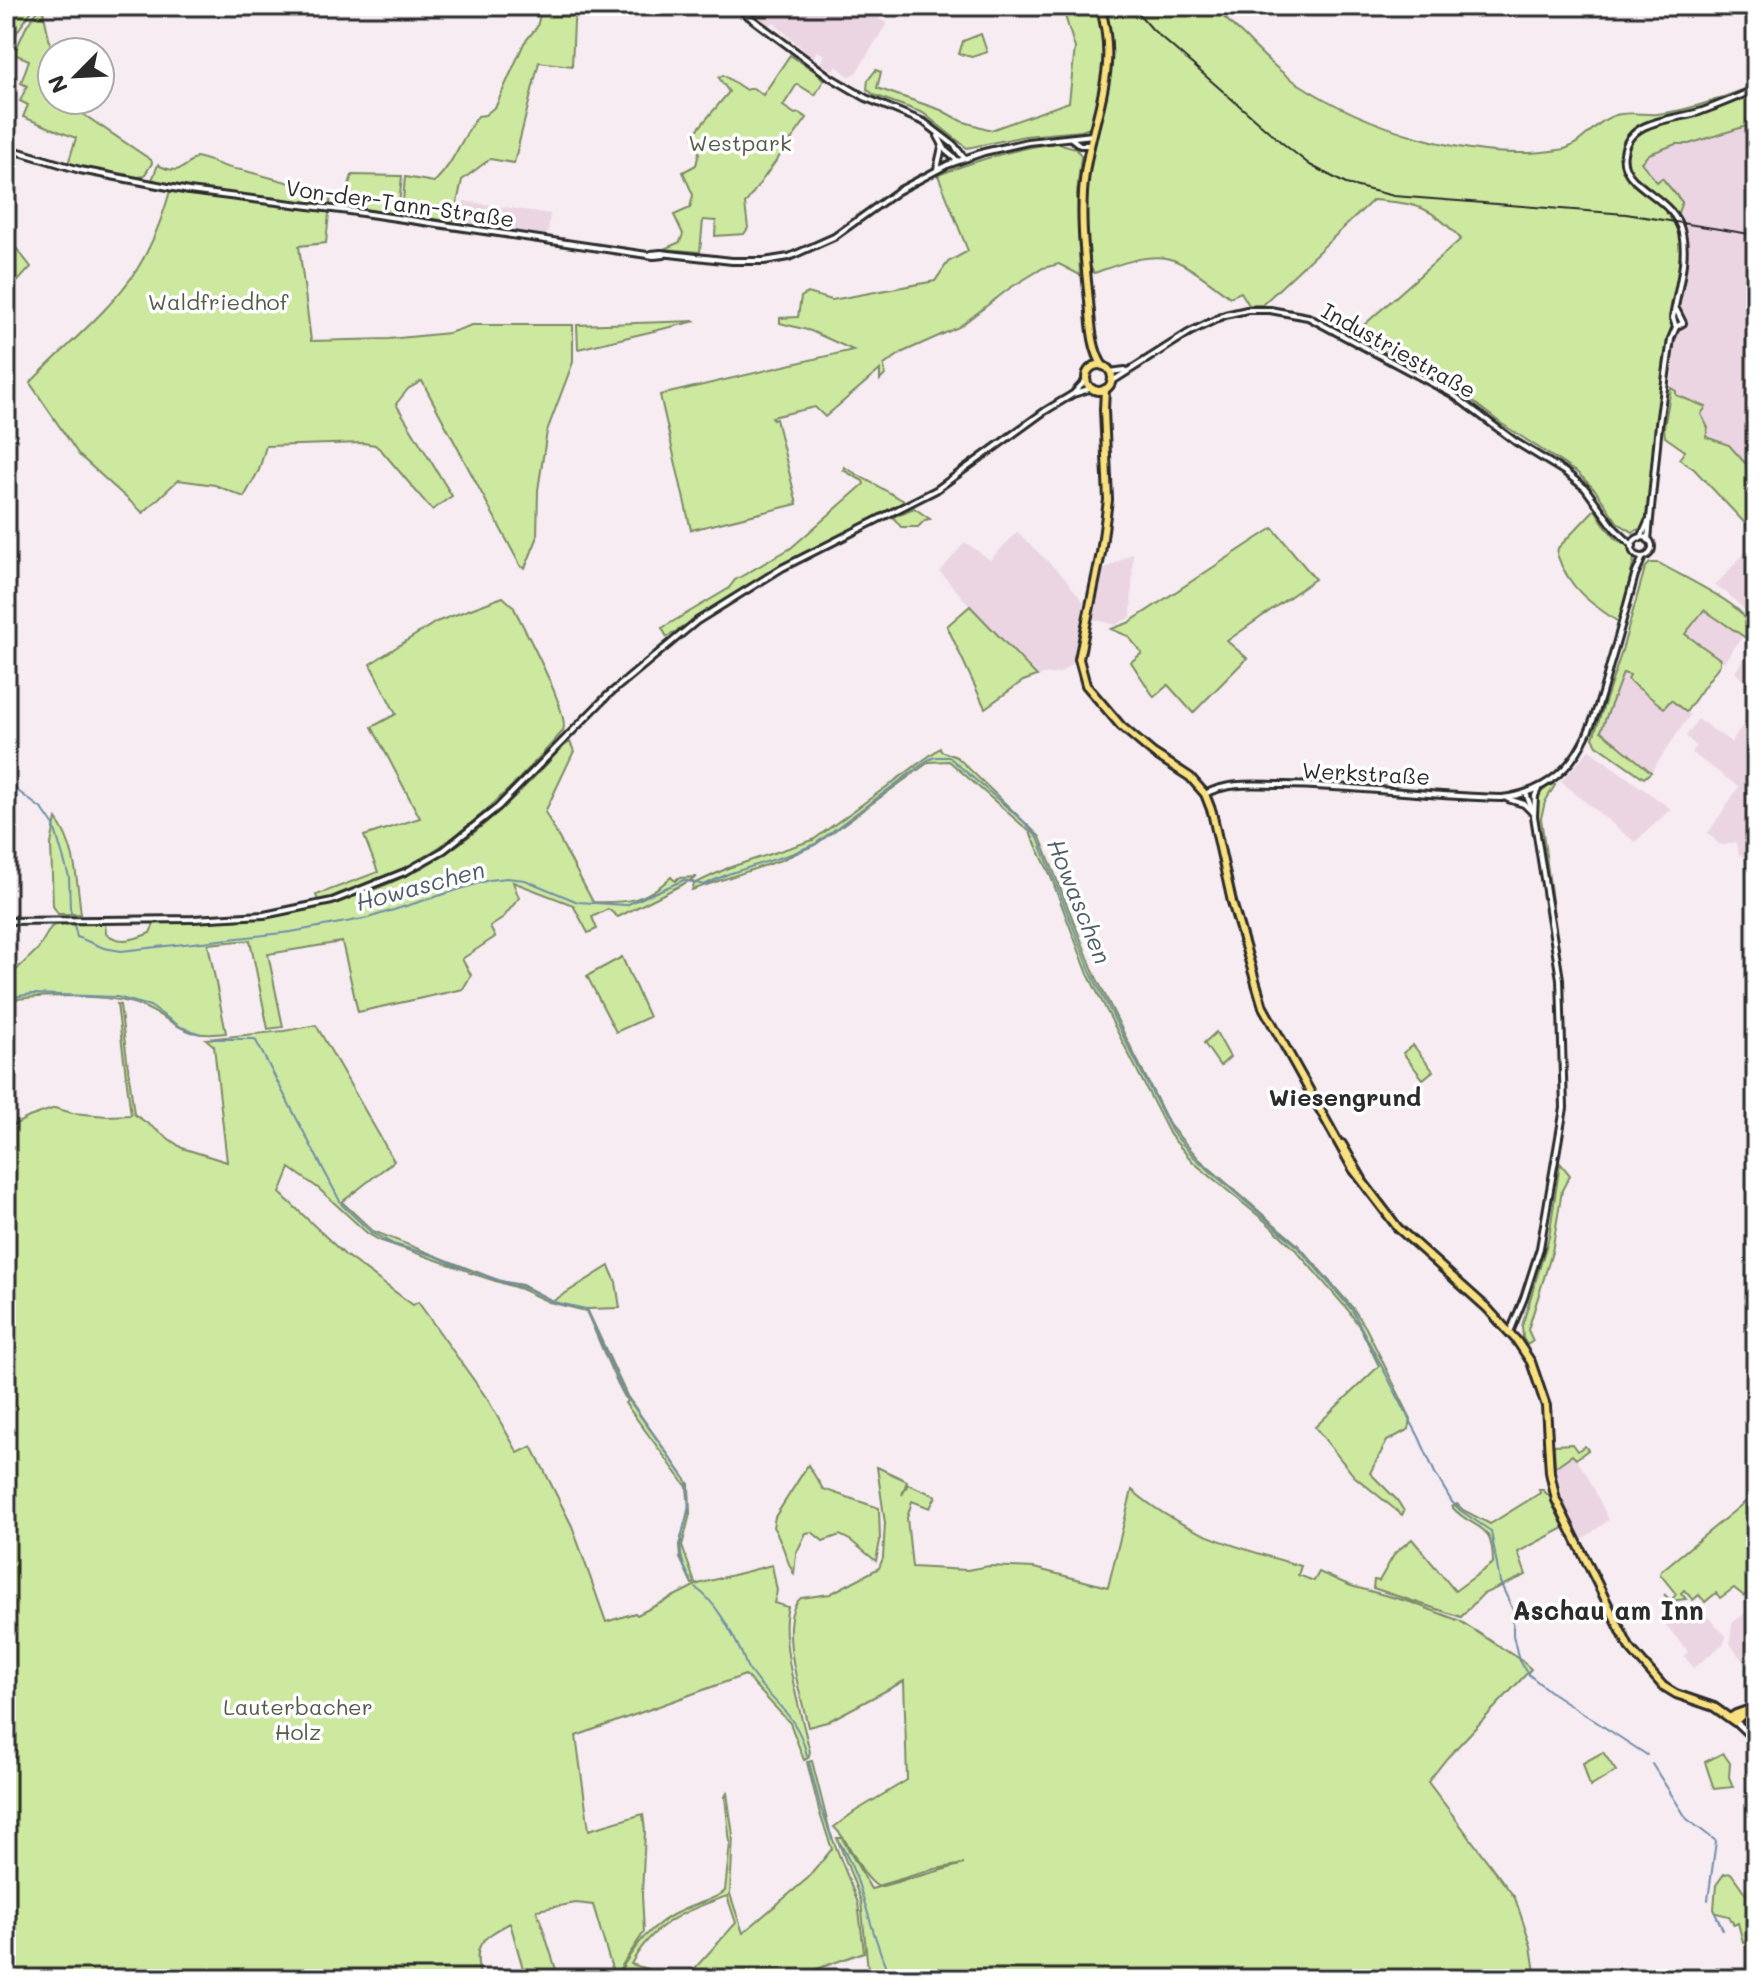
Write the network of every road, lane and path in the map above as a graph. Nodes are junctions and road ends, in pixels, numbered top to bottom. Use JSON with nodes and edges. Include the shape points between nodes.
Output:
{"nodes":[{"id":1,"x":735,"y":6,"type":"edge"},
{"id":2,"x":1100,"y":6,"type":"edge"},
{"id":3,"x":1756,"y":89,"type":"edge"},
{"id":4,"x":937,"y":134,"type":"junction"},
{"id":5,"x":1093,"y":135,"type":"junction"},
{"id":6,"x":1071,"y":138,"type":"junction"},
{"id":7,"x":942,"y":145,"type":"junction"},
{"id":8,"x":1080,"y":145,"type":"junction"},
{"id":9,"x":1091,"y":145,"type":"junction"},
{"id":10,"x":6,"y":148,"type":"edge"},
{"id":11,"x":1088,"y":157,"type":"junction"},
{"id":12,"x":965,"y":159,"type":"junction"},
{"id":13,"x":958,"y":161,"type":"junction"},
{"id":14,"x":936,"y":170,"type":"junction"},
{"id":15,"x":1675,"y":307,"type":"junction"},
{"id":16,"x":1676,"y":327,"type":"junction"},
{"id":17,"x":1094,"y":341,"type":"junction"},
{"id":18,"x":1103,"y":366,"type":"junction"},
{"id":19,"x":1091,"y":368,"type":"junction"},
{"id":20,"x":1131,"y":368,"type":"junction"},
{"id":21,"x":1110,"y":372,"type":"junction"},
{"id":22,"x":1087,"y":379,"type":"junction"},
{"id":23,"x":1111,"y":382,"type":"junction"},
{"id":24,"x":1105,"y":389,"type":"junction"},
{"id":25,"x":1094,"y":390,"type":"junction"},
{"id":26,"x":1073,"y":394,"type":"junction"},
{"id":27,"x":1104,"y":410,"type":"junction"},
{"id":28,"x":1651,"y":516,"type":"junction"},
{"id":29,"x":1619,"y":534,"type":"junction"},
{"id":30,"x":1639,"y":538,"type":"junction"},
{"id":31,"x":1648,"y":540,"type":"junction"},
{"id":32,"x":1633,"y":546,"type":"junction"},
{"id":33,"x":1640,"y":556,"type":"junction"},
{"id":34,"x":1540,"y":787,"type":"junction"},
{"id":35,"x":1526,"y":793,"type":"junction"},
{"id":36,"x":1205,"y":794,"type":"junction"},
{"id":37,"x":1502,"y":798,"type":"junction"},
{"id":38,"x":1533,"y":814,"type":"junction"},
{"id":39,"x":6,"y":921,"type":"edge"},
{"id":40,"x":1507,"y":1329,"type":"junction"},
{"id":41,"x":1756,"y":1707,"type":"edge"},
{"id":42,"x":1734,"y":1721,"type":"junction"},
{"id":43,"x":1755,"y":1741,"type":"edge"}],
"edges":[{"from":1,"to":4,"type":"street","via":[[830,77],[917,118]]},
{"from":2,"to":5,"type":"main road","via":[[1107,30],[1108,75]]},
{"from":3,"to":15,"type":"street","via":[[1649,124],[1626,144],[1624,160],[1630,175],[1668,207],[1680,226],[1684,247]]},
{"from":4,"to":7,"type":"street"},
{"from":4,"to":12,"type":"street"},
{"from":5,"to":6,"type":"street","name":"Von-der-Tann-Straße"},
{"from":5,"to":9,"type":"main road"},
{"from":6,"to":8,"type":"street"},
{"from":6,"to":12,"type":"street","name":"Von-der-Tann-Straße","via":[[1028,142]]},
{"from":7,"to":13,"type":"street"},
{"from":7,"to":14,"type":"street"},
{"from":8,"to":9,"type":"street"},
{"from":8,"to":11,"type":"street"},
{"from":9,"to":11,"type":"main road"},
{"from":10,"to":14,"type":"street","name":"Von-der-Tann-Straße","via":[[80,170],[192,191],[651,254],[754,261],[789,257],[834,237]]},
{"from":11,"to":17,"type":"main road","via":[[1083,218]]},
{"from":12,"to":13,"type":"street","name":"Von-der-Tann-Straße"},
{"from":13,"to":14,"type":"street","name":"Von-der-Tann-Straße"},
{"from":15,"to":16,"type":"street"},
{"from":15,"to":16,"type":"street","via":[[1683,323]]},
{"from":16,"to":28,"type":"street","via":[[1659,424]]},
{"from":17,"to":18,"type":"main road"},
{"from":17,"to":19,"type":"main road"},
{"from":18,"to":19,"type":"main road"},
{"from":18,"to":21,"type":"main road"},
{"from":19,"to":22,"type":"main road"},
{"from":20,"to":21,"type":"street","name":"Industriestraße"},
{"from":20,"to":23,"type":"street","name":"Industriestraße"},
{"from":20,"to":29,"type":"street","name":"Industriestraße","via":[[1225,315],[1270,310],[1308,317],[1452,394],[1565,472],[1585,488]]},
{"from":21,"to":23,"type":"main road"},
{"from":22,"to":25,"type":"main road"},
{"from":22,"to":26,"type":"street"},
{"from":23,"to":24,"type":"main road"},
{"from":24,"to":25,"type":"main road"},
{"from":24,"to":27,"type":"main road"},
{"from":25,"to":26,"type":"street"},
{"from":25,"to":27,"type":"main road"},
{"from":26,"to":39,"type":"street","via":[[936,490],[782,568],[697,621],[608,695],[498,807],[444,850],[407,871],[342,898],[279,912],[193,919]]},
{"from":27,"to":36,"type":"main road","via":[[1107,505],[1080,653],[1081,673],[1090,692],[1121,726]]},
{"from":28,"to":30,"type":"street"},
{"from":28,"to":31,"type":"street"},
{"from":29,"to":30,"type":"street"},
{"from":29,"to":32,"type":"street","name":"Industriestraße"},
{"from":30,"to":31,"type":"street"},
{"from":30,"to":32,"type":"street"},
{"from":31,"to":33,"type":"street","via":[[1652,551]]},
{"from":32,"to":33,"type":"street"},
{"from":33,"to":34,"type":"street","name":"Werkstraße","via":[[1591,730],[1569,764]]},
{"from":34,"to":35,"type":"street","name":"Werkstraße"},
{"from":34,"to":38,"type":"street"},
{"from":35,"to":37,"type":"street","name":"Werkstraße"},
{"from":35,"to":38,"type":"street"},
{"from":36,"to":37,"type":"street","name":"Werkstraße","via":[[1236,785],[1372,787]]},
{"from":36,"to":40,"type":"main road","via":[[1263,1007],[1353,1169],[1388,1216]]},
{"from":37,"to":38,"type":"street","via":[[1519,801]]},
{"from":38,"to":40,"type":"street","via":[[1560,979],[1564,1108],[1542,1238]]},
{"from":40,"to":42,"type":"main road","via":[[1531,1362],[1544,1394],[1553,1487],[1562,1514],[1629,1647],[1670,1692]]},
{"from":41,"to":42,"type":"main road"},
{"from":42,"to":43,"type":"street"}]}
